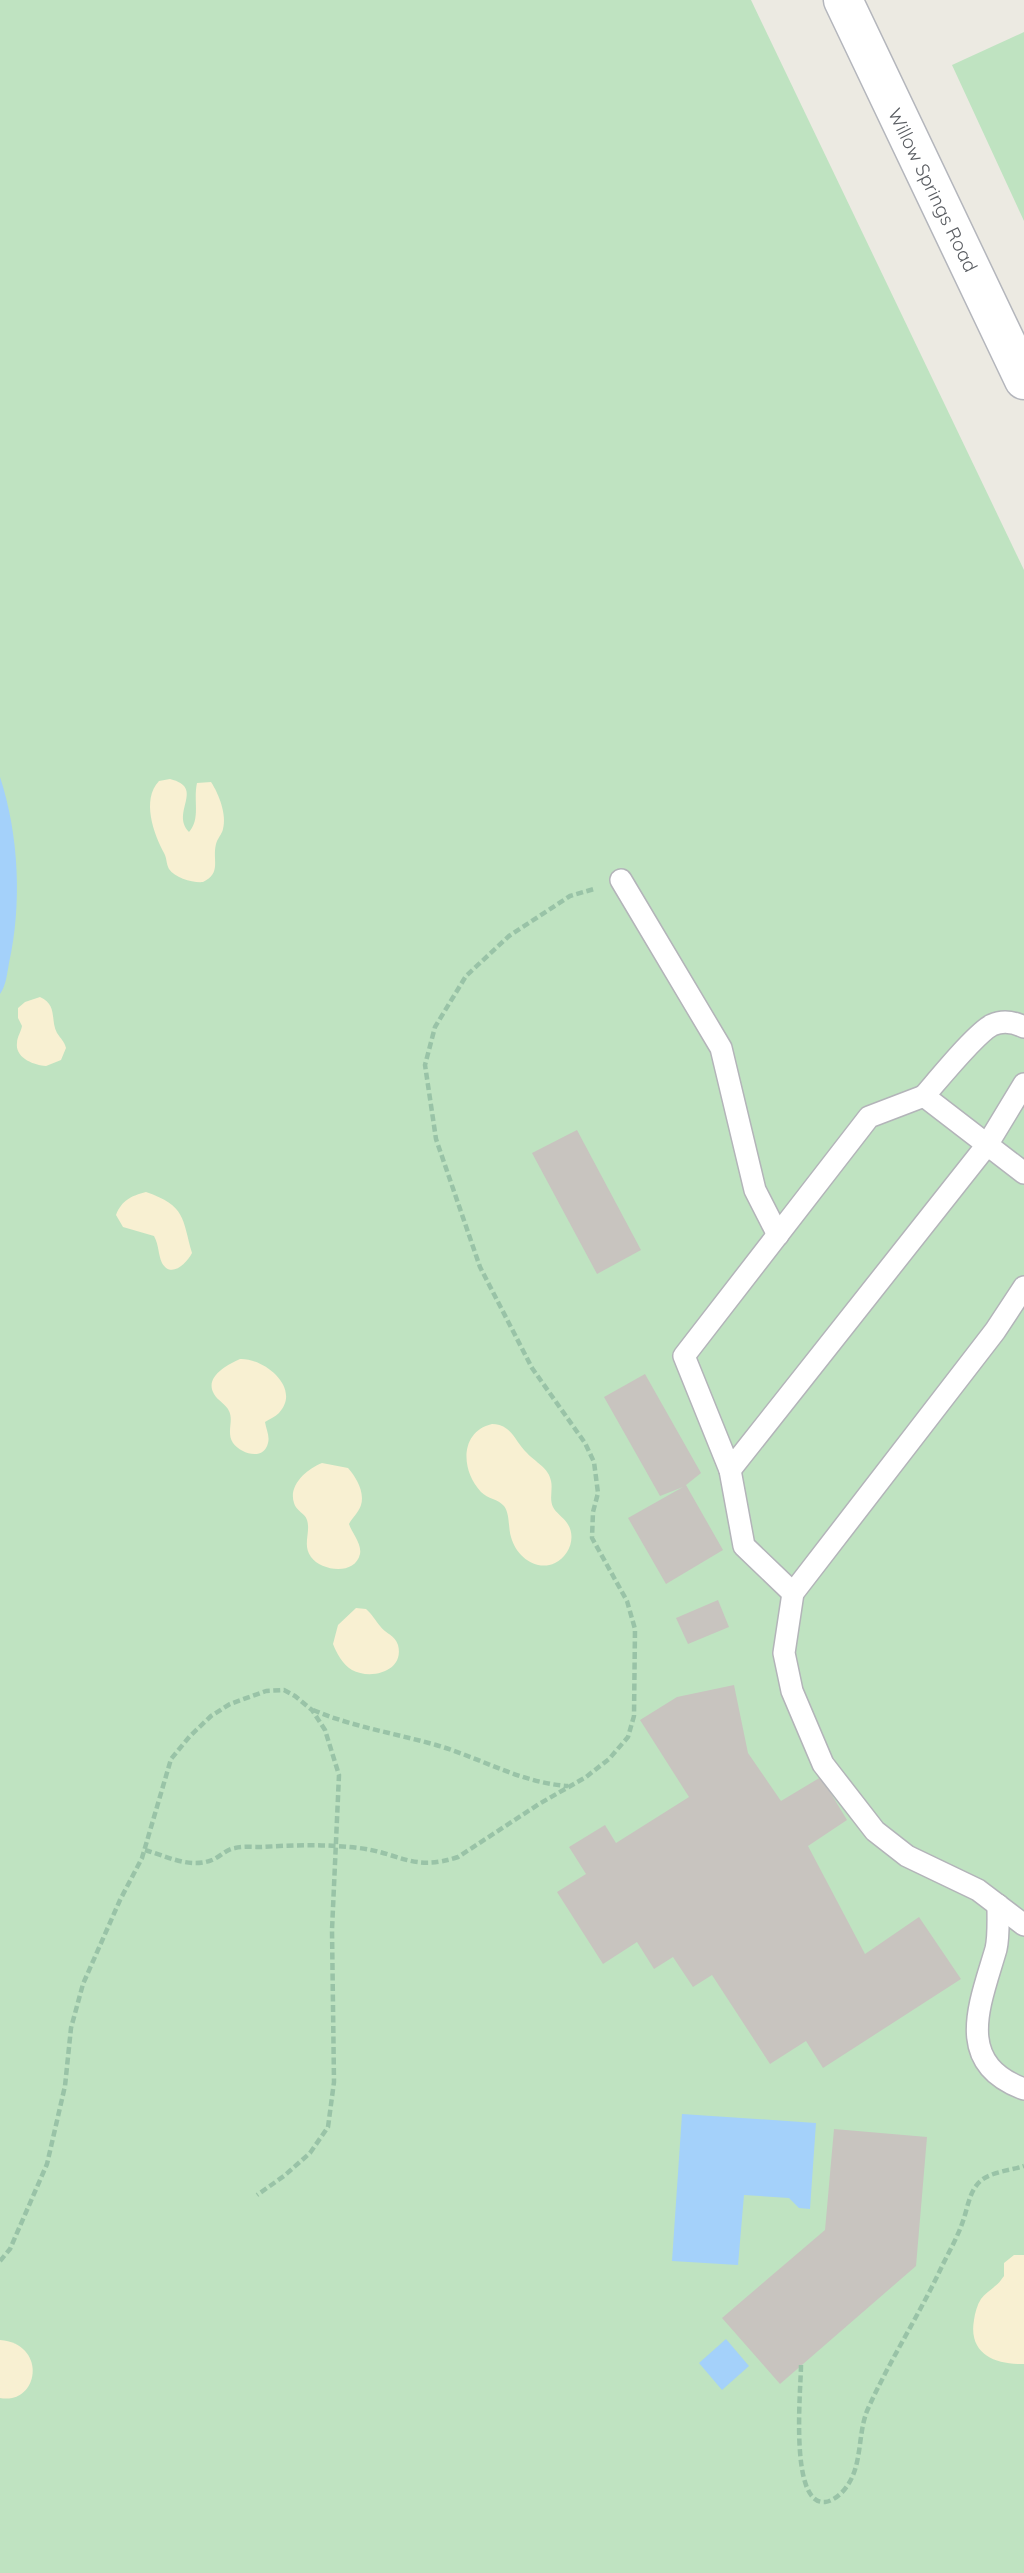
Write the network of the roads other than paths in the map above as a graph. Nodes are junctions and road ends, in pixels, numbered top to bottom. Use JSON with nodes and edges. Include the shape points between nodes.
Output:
{"nodes":[{"id":1,"x":843,"y":0,"type":"edge"},
{"id":2,"x":1024,"y":380,"type":"edge"},
{"id":3,"x":621,"y":880,"type":"road end"},
{"id":4,"x":1024,"y":1027,"type":"edge"},
{"id":5,"x":1024,"y":1084,"type":"edge"},
{"id":6,"x":924,"y":1096,"type":"junction"},
{"id":7,"x":987,"y":1145,"type":"junction"},
{"id":8,"x":1024,"y":1173,"type":"edge"},
{"id":9,"x":778,"y":1235,"type":"junction"},
{"id":10,"x":1024,"y":1287,"type":"edge"},
{"id":11,"x":730,"y":1470,"type":"junction"},
{"id":12,"x":793,"y":1593,"type":"junction"},
{"id":13,"x":998,"y":1905,"type":"junction"},
{"id":14,"x":1024,"y":1925,"type":"edge"},
{"id":15,"x":1024,"y":2089,"type":"edge"}],
"edges":[{"from":1,"to":2,"type":"main road","name":"Willow Springs Road"},
{"from":3,"to":9,"type":"lane","via":[[721,1048],[755,1190]]},
{"from":4,"to":6,"type":"lane","via":[[1003,1022],[984,1030]]},
{"from":5,"to":7,"type":"lane"},
{"from":6,"to":7,"type":"lane"},
{"from":6,"to":9,"type":"lane","via":[[869,1117]]},
{"from":7,"to":8,"type":"lane"},
{"from":7,"to":11,"type":"lane"},
{"from":9,"to":11,"type":"lane","via":[[684,1356]]},
{"from":10,"to":12,"type":"lane"},
{"from":11,"to":12,"type":"lane","via":[[744,1546]]},
{"from":12,"to":13,"type":"lane","via":[[784,1653],[792,1691],[823,1764],[875,1831],[907,1856],[978,1890]]},
{"from":13,"to":14,"type":"lane"},
{"from":13,"to":15,"type":"lane","via":[[997,1946],[978,2010],[977,2036],[983,2060],[997,2076]]}]}
